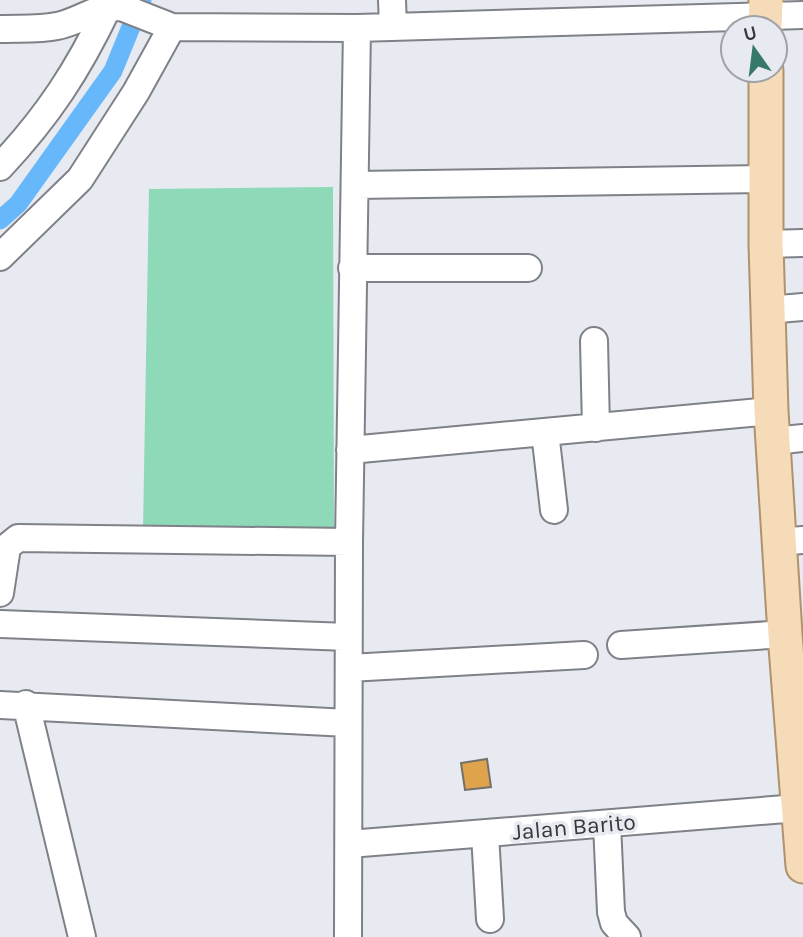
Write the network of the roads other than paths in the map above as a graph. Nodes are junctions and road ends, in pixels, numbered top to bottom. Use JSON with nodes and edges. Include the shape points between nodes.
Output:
{"nodes":[{"id":1,"x":393,"y":0,"type":"edge"},
{"id":2,"x":114,"y":7,"type":"junction"},
{"id":3,"x":478,"y":11,"type":"edge"},
{"id":4,"x":719,"y":14,"type":"edge"},
{"id":5,"x":166,"y":25,"type":"junction"},
{"id":6,"x":357,"y":27,"type":"junction"},
{"id":7,"x":393,"y":27,"type":"junction"},
{"id":8,"x":0,"y":29,"type":"edge"},
{"id":9,"x":766,"y":84,"type":"edge"},
{"id":10,"x":0,"y":167,"type":"edge"},
{"id":11,"x":766,"y":179,"type":"junction"},
{"id":12,"x":356,"y":185,"type":"junction"},
{"id":13,"x":803,"y":243,"type":"edge"},
{"id":14,"x":766,"y":244,"type":"junction"},
{"id":15,"x":0,"y":257,"type":"edge"},
{"id":16,"x":352,"y":268,"type":"junction"},
{"id":17,"x":528,"y":268,"type":"dead end"},
{"id":18,"x":803,"y":307,"type":"edge"},
{"id":19,"x":767,"y":310,"type":"junction"},
{"id":20,"x":594,"y":341,"type":"dead end"},
{"id":21,"x":596,"y":428,"type":"junction"},
{"id":22,"x":783,"y":430,"type":"edge"},
{"id":23,"x":545,"y":432,"type":"junction"},
{"id":24,"x":350,"y":450,"type":"junction"},
{"id":25,"x":554,"y":510,"type":"dead end"},
{"id":26,"x":791,"y":541,"type":"edge"},
{"id":27,"x":349,"y":542,"type":"junction"},
{"id":28,"x":0,"y":593,"type":"edge"},
{"id":29,"x":0,"y":624,"type":"edge"},
{"id":30,"x":785,"y":634,"type":"junction"},
{"id":31,"x":348,"y":637,"type":"junction"},
{"id":32,"x":621,"y":645,"type":"dead end"},
{"id":33,"x":584,"y":656,"type":"dead end"},
{"id":34,"x":349,"y":668,"type":"junction"},
{"id":35,"x":13,"y":705,"type":"edge"},
{"id":36,"x":348,"y":723,"type":"junction"},
{"id":37,"x":799,"y":750,"type":"edge"},
{"id":38,"x":798,"y":808,"type":"junction"},
{"id":39,"x":607,"y":824,"type":"junction"},
{"id":40,"x":485,"y":834,"type":"junction"},
{"id":41,"x":349,"y":844,"type":"junction"},
{"id":42,"x":803,"y":866,"type":"edge"},
{"id":43,"x":490,"y":919,"type":"dead end"},
{"id":44,"x":82,"y":937,"type":"edge"},
{"id":45,"x":348,"y":937,"type":"edge"},
{"id":46,"x":627,"y":937,"type":"edge"}],
"edges":[{"from":1,"to":7,"type":"street"},
{"from":2,"to":5,"type":"street"},
{"from":2,"to":8,"type":"street","via":[[57,26]]},
{"from":2,"to":10,"type":"street","via":[[47,115]]},
{"from":3,"to":4,"type":"street"},
{"from":3,"to":7,"type":"street"},
{"from":5,"to":6,"type":"street"},
{"from":5,"to":15,"type":"street","via":[[136,92],[80,179]]},
{"from":6,"to":7,"type":"street"},
{"from":6,"to":12,"type":"street"},
{"from":9,"to":11,"type":"main road"},
{"from":11,"to":12,"type":"street"},
{"from":11,"to":14,"type":"main road"},
{"from":12,"to":16,"type":"street"},
{"from":13,"to":14,"type":"street"},
{"from":14,"to":19,"type":"main road"},
{"from":16,"to":17,"type":"street"},
{"from":16,"to":24,"type":"street"},
{"from":18,"to":19,"type":"street"},
{"from":19,"to":22,"type":"main road"},
{"from":20,"to":21,"type":"street"},
{"from":21,"to":22,"type":"street"},
{"from":21,"to":23,"type":"street"},
{"from":22,"to":26,"type":"main road"},
{"from":23,"to":24,"type":"street"},
{"from":23,"to":25,"type":"street"},
{"from":24,"to":27,"type":"street"},
{"from":26,"to":30,"type":"main road"},
{"from":27,"to":28,"type":"street","via":[[18,538],[7,547]]},
{"from":27,"to":31,"type":"street"},
{"from":29,"to":31,"type":"street"},
{"from":30,"to":32,"type":"street"},
{"from":30,"to":37,"type":"main road"},
{"from":31,"to":34,"type":"street"},
{"from":33,"to":34,"type":"street"},
{"from":34,"to":36,"type":"street"},
{"from":35,"to":36,"type":"street"},
{"from":35,"to":44,"type":"street"},
{"from":36,"to":41,"type":"street"},
{"from":37,"to":38,"type":"main road"},
{"from":38,"to":39,"type":"street","name":"Jalan Barito"},
{"from":38,"to":42,"type":"main road"},
{"from":39,"to":40,"type":"street","name":"Jalan Barito"},
{"from":39,"to":46,"type":"street","via":[[611,912]]},
{"from":40,"to":41,"type":"street","name":"Jalan Barito"},
{"from":40,"to":43,"type":"street"},
{"from":41,"to":45,"type":"street"}]}
